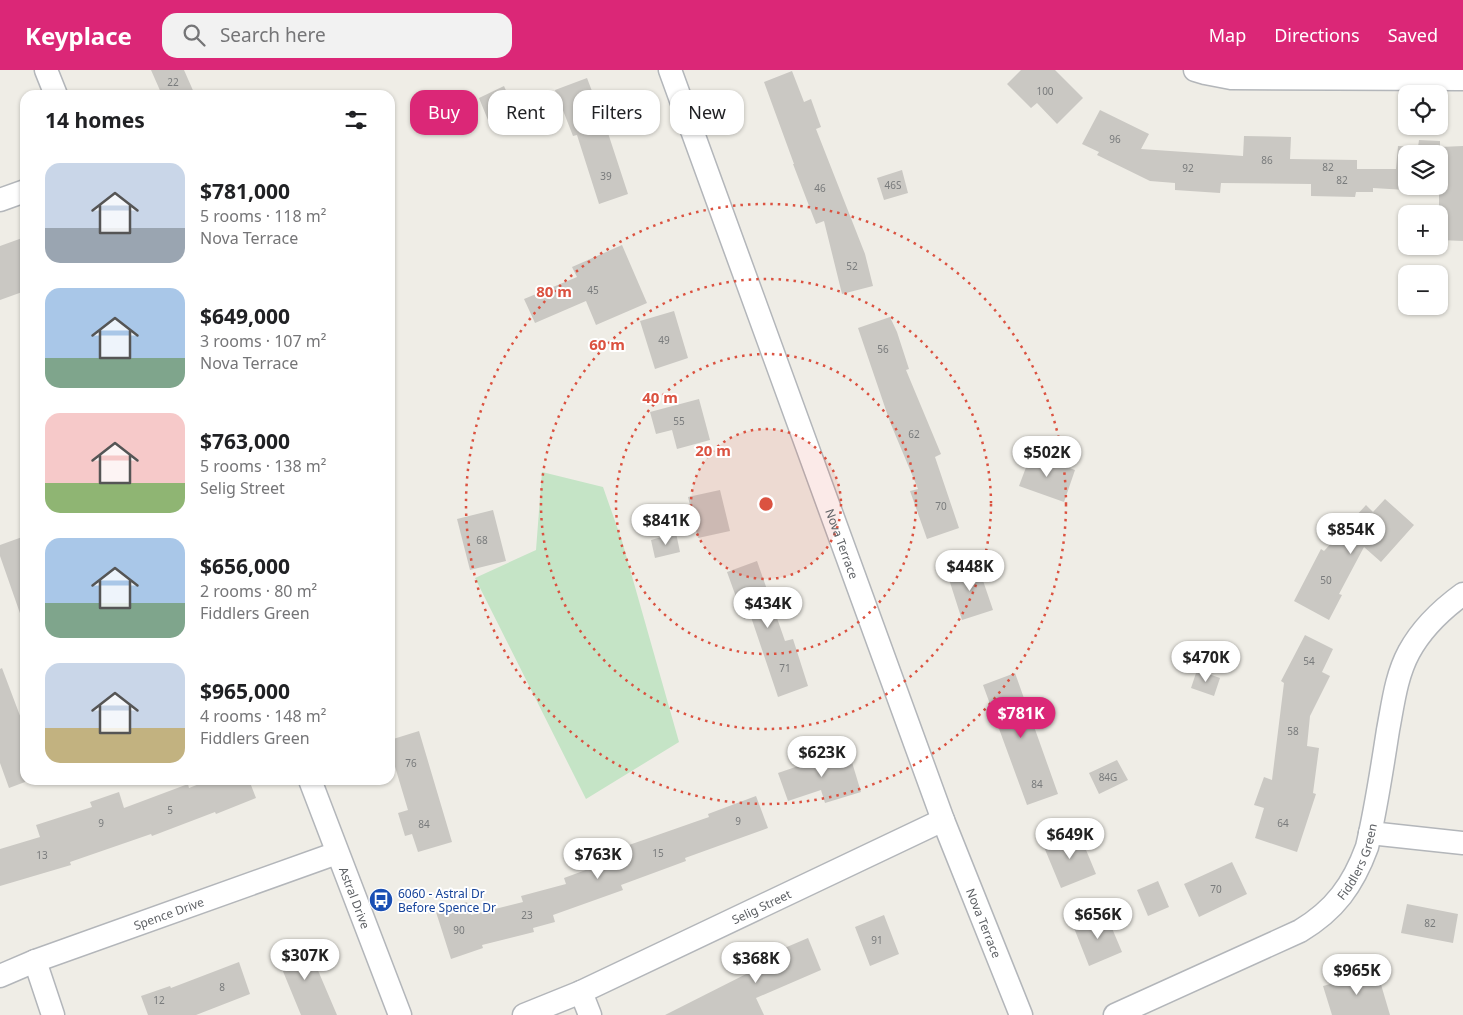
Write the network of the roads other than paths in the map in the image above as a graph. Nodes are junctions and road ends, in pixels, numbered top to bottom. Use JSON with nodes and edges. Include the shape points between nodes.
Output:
{"nodes":[{"id":1,"x":46,"y":70,"type":"edge"},
{"id":2,"x":670,"y":70,"type":"edge"},
{"id":3,"x":1195,"y":70,"type":"edge"},
{"id":4,"x":1463,"y":79,"type":"edge"},
{"id":5,"x":54,"y":90,"type":"edge"},
{"id":6,"x":20,"y":193,"type":"edge"},
{"id":7,"x":0,"y":200,"type":"edge"},
{"id":8,"x":1463,"y":594,"type":"edge"},
{"id":9,"x":312,"y":785,"type":"edge"},
{"id":10,"x":943,"y":820,"type":"junction"},
{"id":11,"x":1370,"y":833,"type":"junction"},
{"id":12,"x":1463,"y":843,"type":"edge"},
{"id":13,"x":337,"y":853,"type":"junction"},
{"id":14,"x":35,"y":961,"type":"junction"},
{"id":15,"x":0,"y":976,"type":"edge"},
{"id":16,"x":581,"y":992,"type":"junction"},
{"id":17,"x":53,"y":1015,"type":"edge"},
{"id":18,"x":400,"y":1015,"type":"edge"},
{"id":19,"x":524,"y":1015,"type":"edge"},
{"id":20,"x":590,"y":1015,"type":"edge"},
{"id":21,"x":1021,"y":1015,"type":"edge"},
{"id":22,"x":1115,"y":1015,"type":"edge"}],
"edges":[{"from":1,"to":5,"type":"street"},
{"from":2,"to":10,"type":"street","name":"Nova Terrace"},
{"from":3,"to":4,"type":"street","via":[[1230,78]]},
{"from":6,"to":7,"type":"street"},
{"from":8,"to":11,"type":"street","name":"Fiddlers Green","via":[[1431,621],[1405,660],[1395,690]]},
{"from":9,"to":13,"type":"street","name":"Astral Drive"},
{"from":10,"to":16,"type":"street","name":"Selig Street"},
{"from":10,"to":21,"type":"street","name":"Nova Terrace"},
{"from":11,"to":12,"type":"street"},
{"from":11,"to":22,"type":"street","name":"Fiddlers Green","via":[[1364,857],[1352,881],[1329,909],[1312,923]]},
{"from":13,"to":14,"type":"street","name":"Spence Drive"},
{"from":13,"to":18,"type":"street","name":"Astral Drive"},
{"from":14,"to":15,"type":"street","name":"Spence Drive"},
{"from":14,"to":17,"type":"street"},
{"from":16,"to":19,"type":"street","name":"Selig Street"},
{"from":16,"to":20,"type":"street"}]}
